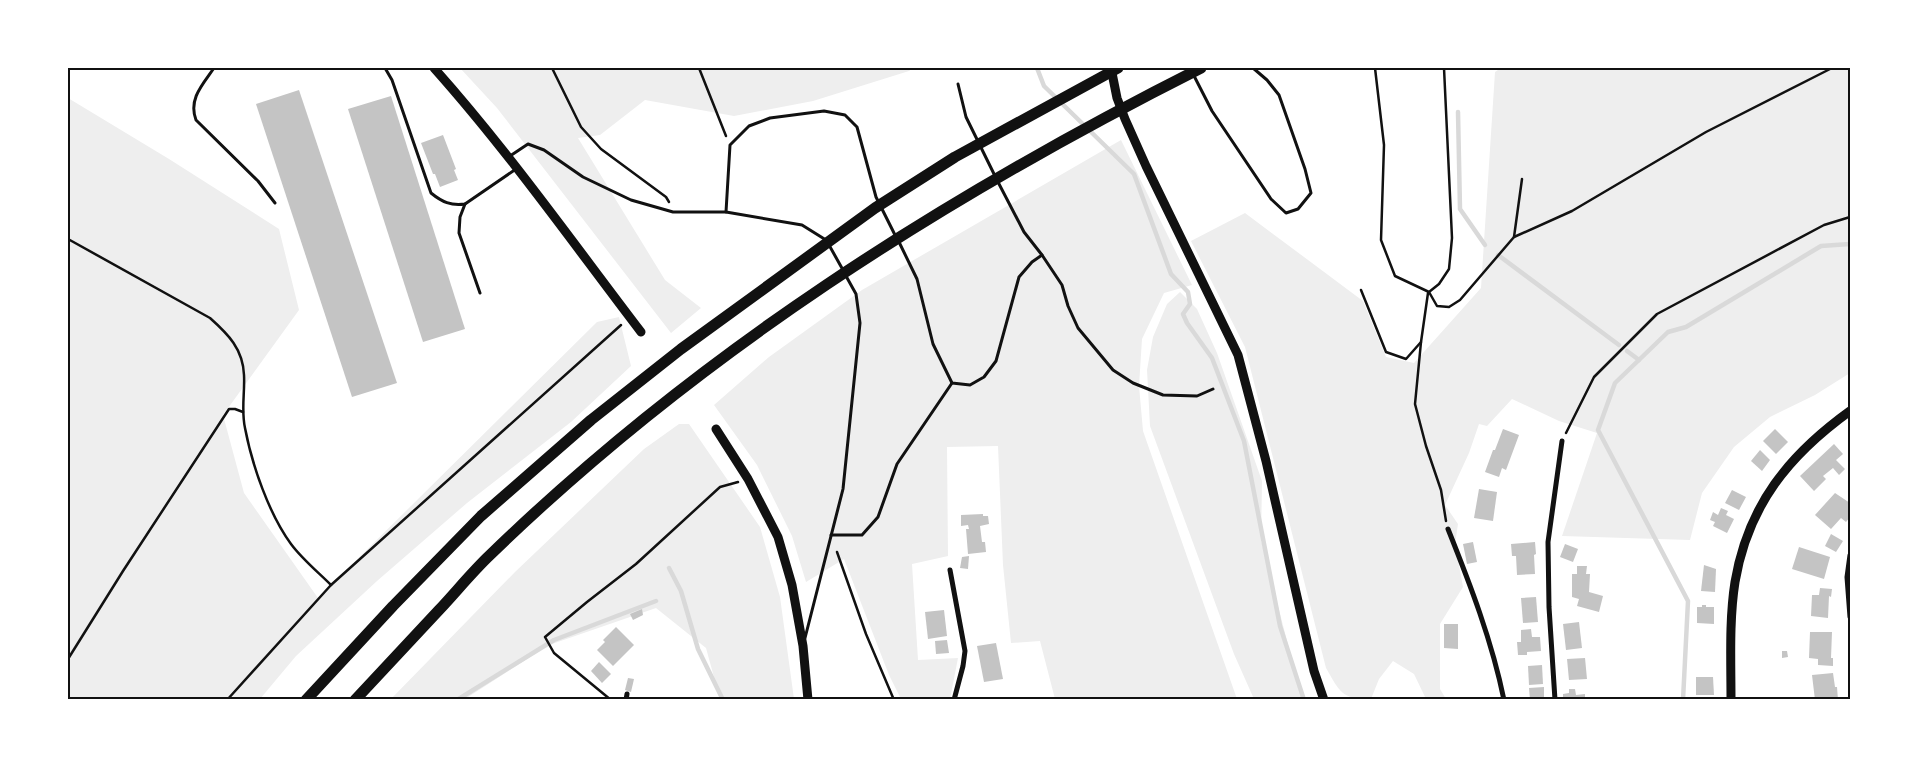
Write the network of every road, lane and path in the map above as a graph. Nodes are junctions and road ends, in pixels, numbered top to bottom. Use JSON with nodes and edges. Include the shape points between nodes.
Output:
{"nodes":[{"id":1,"x":214,"y":68,"type":"edge"},
{"id":2,"x":385,"y":68,"type":"edge"},
{"id":3,"x":434,"y":68,"type":"edge"},
{"id":4,"x":552,"y":68,"type":"edge"},
{"id":5,"x":699,"y":68,"type":"edge"},
{"id":6,"x":1111,"y":68,"type":"edge"},
{"id":7,"x":1118,"y":68,"type":"edge"},
{"id":8,"x":1190,"y":68,"type":"edge"},
{"id":9,"x":1201,"y":68,"type":"edge"},
{"id":10,"x":1252,"y":68,"type":"edge"},
{"id":11,"x":1375,"y":68,"type":"edge"},
{"id":12,"x":1444,"y":68,"type":"edge"},
{"id":13,"x":1832,"y":68,"type":"edge"},
{"id":14,"x":958,"y":84,"type":"dead end"},
{"id":15,"x":730,"y":145,"type":"junction"},
{"id":16,"x":508,"y":157,"type":"junction"},
{"id":17,"x":517,"y":169,"type":"junction"},
{"id":18,"x":1522,"y":179,"type":"dead end"},
{"id":19,"x":275,"y":203,"type":"dead end"},
{"id":20,"x":465,"y":204,"type":"junction"},
{"id":21,"x":673,"y":212,"type":"junction"},
{"id":22,"x":726,"y":212,"type":"junction"},
{"id":23,"x":1850,"y":217,"type":"edge"},
{"id":24,"x":1514,"y":237,"type":"junction"},
{"id":25,"x":68,"y":239,"type":"edge"},
{"id":26,"x":1042,"y":255,"type":"junction"},
{"id":27,"x":1360,"y":290,"type":"dead end"},
{"id":28,"x":1429,"y":292,"type":"junction"},
{"id":29,"x":480,"y":294,"type":"dead end"},
{"id":30,"x":630,"y":317,"type":"junction"},
{"id":31,"x":641,"y":332,"type":"dead end"},
{"id":32,"x":1421,"y":342,"type":"junction"},
{"id":33,"x":952,"y":383,"type":"junction"},
{"id":34,"x":1213,"y":389,"type":"dead end"},
{"id":35,"x":1850,"y":411,"type":"edge"},
{"id":36,"x":242,"y":412,"type":"junction"},
{"id":37,"x":716,"y":429,"type":"dead end"},
{"id":38,"x":1562,"y":441,"type":"joint"},
{"id":39,"x":748,"y":479,"type":"junction"},
{"id":40,"x":1448,"y":529,"type":"joint"},
{"id":41,"x":831,"y":535,"type":"junction"},
{"id":42,"x":1850,"y":555,"type":"edge"},
{"id":43,"x":950,"y":570,"type":"dead end"},
{"id":44,"x":331,"y":585,"type":"junction"},
{"id":45,"x":1850,"y":617,"type":"edge"},
{"id":46,"x":803,"y":646,"type":"junction"},
{"id":47,"x":68,"y":659,"type":"edge"},
{"id":48,"x":1320,"y":685,"type":"junction"},
{"id":49,"x":227,"y":700,"type":"edge"},
{"id":50,"x":306,"y":700,"type":"edge"},
{"id":51,"x":355,"y":700,"type":"edge"},
{"id":52,"x":611,"y":700,"type":"edge"},
{"id":53,"x":808,"y":700,"type":"edge"},
{"id":54,"x":894,"y":700,"type":"edge"},
{"id":55,"x":954,"y":700,"type":"edge"},
{"id":56,"x":1324,"y":700,"type":"edge"},
{"id":57,"x":1332,"y":700,"type":"edge"},
{"id":58,"x":1504,"y":700,"type":"edge"},
{"id":59,"x":1555,"y":700,"type":"edge"},
{"id":60,"x":1731,"y":700,"type":"edge"}],
"edges":[{"from":1,"to":19,"type":"lane","via":[[194,99],[196,120],[258,181]]},
{"from":2,"to":20,"type":"lane","via":[[431,193],[447,204]]},
{"from":3,"to":16,"type":"main road"},
{"from":4,"to":21,"type":"path","via":[[581,127],[601,149],[666,197]]},
{"from":5,"to":15,"type":"path"},
{"from":6,"to":48,"type":"main road","via":[[1117,98],[1139,150],[1238,355]]},
{"from":7,"to":50,"type":"highway","via":[[955,157],[875,208],[681,349],[590,420],[482,516]]},
{"from":8,"to":10,"type":"lane","via":[[1212,111],[1270,199],[1286,213],[1298,210],[1311,193],[1304,169],[1279,95]]},
{"from":9,"to":51,"type":"highway","via":[[1070,136],[896,238],[689,382],[613,444],[489,556]]},
{"from":11,"to":28,"type":"path","via":[[1384,145],[1381,240],[1395,276]]},
{"from":12,"to":28,"type":"path","via":[[1452,238],[1449,269]]},
{"from":13,"to":24,"type":"path","via":[[1706,132],[1572,211]]},
{"from":14,"to":26,"type":"lane","via":[[966,117],[978,143],[1024,232]]},
{"from":15,"to":22,"type":"lane"},
{"from":15,"to":33,"type":"lane","via":[[748,126],[770,118],[824,111],[845,115],[857,126],[876,196],[917,279],[933,344]]},
{"from":16,"to":17,"type":"main road"},
{"from":16,"to":21,"type":"lane","via":[[528,144],[544,150],[583,177],[632,200]]},
{"from":17,"to":20,"type":"lane"},
{"from":17,"to":30,"type":"main road"},
{"from":18,"to":24,"type":"path"},
{"from":20,"to":29,"type":"lane","via":[[459,233]]},
{"from":21,"to":22,"type":"lane"},
{"from":22,"to":41,"type":"lane","via":[[802,225],[824,238],[856,294],[860,323],[843,490]]},
{"from":23,"to":38,"type":"path","via":[[1824,225],[1657,314],[1594,377]]},
{"from":24,"to":28,"type":"path","via":[[1460,300],[1448,307],[1437,306]]},
{"from":25,"to":36,"type":"path","via":[[210,318],[226,332],[242,358]]},
{"from":26,"to":33,"type":"lane","via":[[1019,277],[996,361],[984,377],[970,385]]},
{"from":26,"to":34,"type":"lane","via":[[1062,285],[1078,328],[1113,370],[1133,383],[1163,395],[1198,396]]},
{"from":27,"to":32,"type":"path","via":[[1386,352],[1406,359]]},
{"from":28,"to":32,"type":"path"},
{"from":30,"to":31,"type":"main road"},
{"from":30,"to":44,"type":"path"},
{"from":32,"to":40,"type":"path","via":[[1415,404],[1441,490]]},
{"from":33,"to":41,"type":"lane","via":[[897,464],[878,517],[862,535]]},
{"from":35,"to":60,"type":"main road","via":[[1796,456],[1765,496],[1750,526],[1735,583]]},
{"from":36,"to":44,"type":"path","via":[[254,461],[278,526],[292,546]]},
{"from":36,"to":47,"type":"path","via":[[229,409]]},
{"from":37,"to":39,"type":"main road"},
{"from":38,"to":59,"type":"street","via":[[1548,542]]},
{"from":39,"to":46,"type":"main road","via":[[778,537],[792,585]]},
{"from":39,"to":52,"type":"path","via":[[720,488],[636,564],[545,637],[554,653]]},
{"from":40,"to":58,"type":"street","via":[[1470,584]]},
{"from":41,"to":46,"type":"lane"},
{"from":41,"to":54,"type":"path","via":[[866,634]]},
{"from":42,"to":45,"type":"street","via":[[1847,577]]},
{"from":43,"to":55,"type":"street","via":[[965,651]]},
{"from":44,"to":49,"type":"path"},
{"from":46,"to":53,"type":"main road"},
{"from":48,"to":56,"type":"main road"},
{"from":48,"to":57,"type":"main road"}]}
